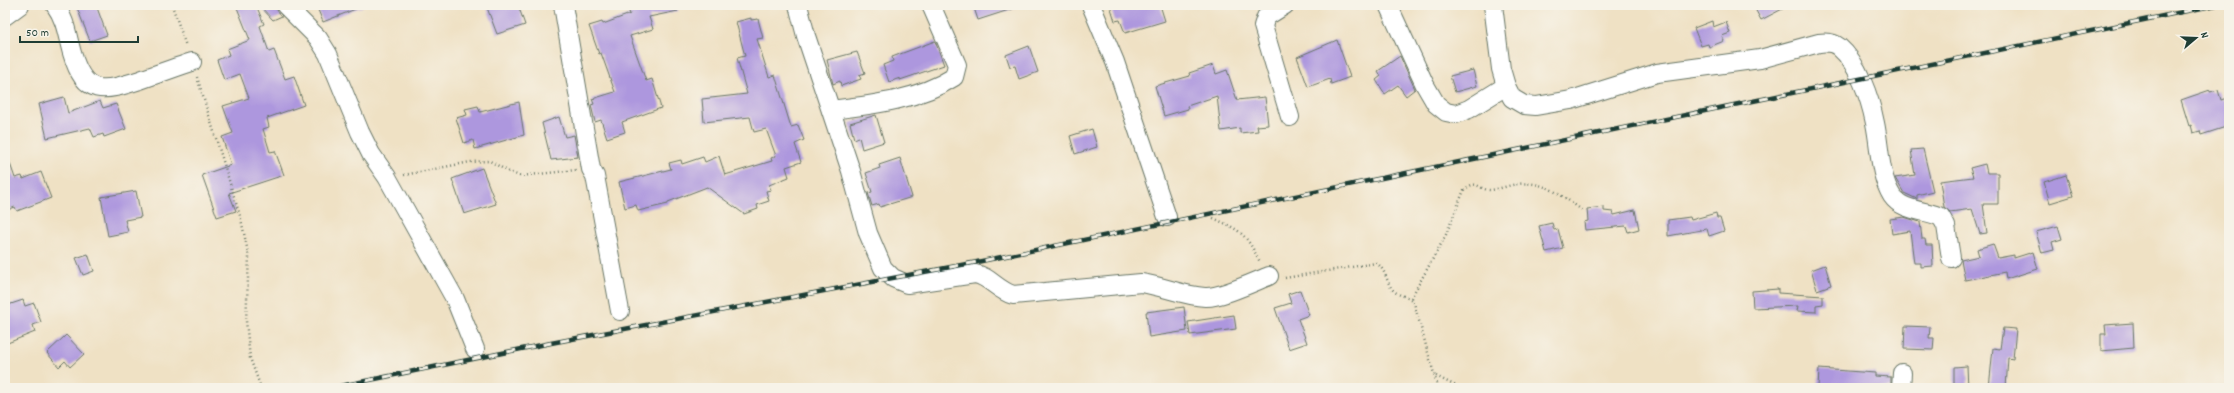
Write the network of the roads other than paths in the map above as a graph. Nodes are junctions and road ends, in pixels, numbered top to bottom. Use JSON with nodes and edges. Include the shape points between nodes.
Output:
{"nodes":[{"id":1,"x":20,"y":5,"type":"edge"},
{"id":2,"x":54,"y":5,"type":"edge"},
{"id":3,"x":285,"y":5,"type":"edge"},
{"id":4,"x":563,"y":5,"type":"edge"},
{"id":5,"x":798,"y":5,"type":"edge"},
{"id":6,"x":931,"y":5,"type":"edge"},
{"id":7,"x":1092,"y":5,"type":"edge"},
{"id":8,"x":1285,"y":5,"type":"edge"},
{"id":9,"x":1388,"y":5,"type":"edge"},
{"id":10,"x":1493,"y":5,"type":"edge"},
{"id":11,"x":5,"y":16,"type":"edge"},
{"id":12,"x":192,"y":62,"type":"road end"},
{"id":13,"x":1506,"y":86,"type":"junction"},
{"id":14,"x":831,"y":110,"type":"junction"},
{"id":15,"x":1290,"y":117,"type":"dead end"},
{"id":16,"x":1168,"y":216,"type":"dead end"},
{"id":17,"x":1951,"y":258,"type":"dead end"},
{"id":18,"x":1269,"y":276,"type":"road end"},
{"id":19,"x":620,"y":311,"type":"dead end"},
{"id":20,"x":475,"y":349,"type":"dead end"}],
"edges":[{"from":1,"to":11,"type":"street"},
{"from":2,"to":12,"type":"street","via":[[66,26],[77,67],[83,78],[93,86],[103,90],[118,87]]},
{"from":3,"to":20,"type":"street","via":[[318,38],[328,54],[360,132],[455,299]]},
{"from":4,"to":19,"type":"street","via":[[591,169],[595,176]]},
{"from":5,"to":14,"type":"street"},
{"from":6,"to":14,"type":"street","via":[[957,65],[954,77],[917,94],[871,105]]},
{"from":7,"to":16,"type":"street","via":[[1115,62]]},
{"from":8,"to":15,"type":"street","via":[[1266,17],[1263,26]]},
{"from":9,"to":13,"type":"street","via":[[1425,85],[1436,104],[1446,112],[1456,114],[1469,109]]},
{"from":10,"to":13,"type":"street","via":[[1501,69]]},
{"from":13,"to":17,"type":"street","via":[[1512,98],[1524,105],[1536,106],[1570,100],[1658,73],[1760,59],[1829,42],[1838,46],[1860,78],[1875,122],[1879,152],[1892,196],[1900,205],[1941,218],[1946,226]]},
{"from":14,"to":18,"type":"street","via":[[852,171],[868,233],[882,268],[893,278],[907,284],[975,274],[983,275],[1002,292],[1012,295],[1141,283],[1182,294],[1206,297]]}]}
